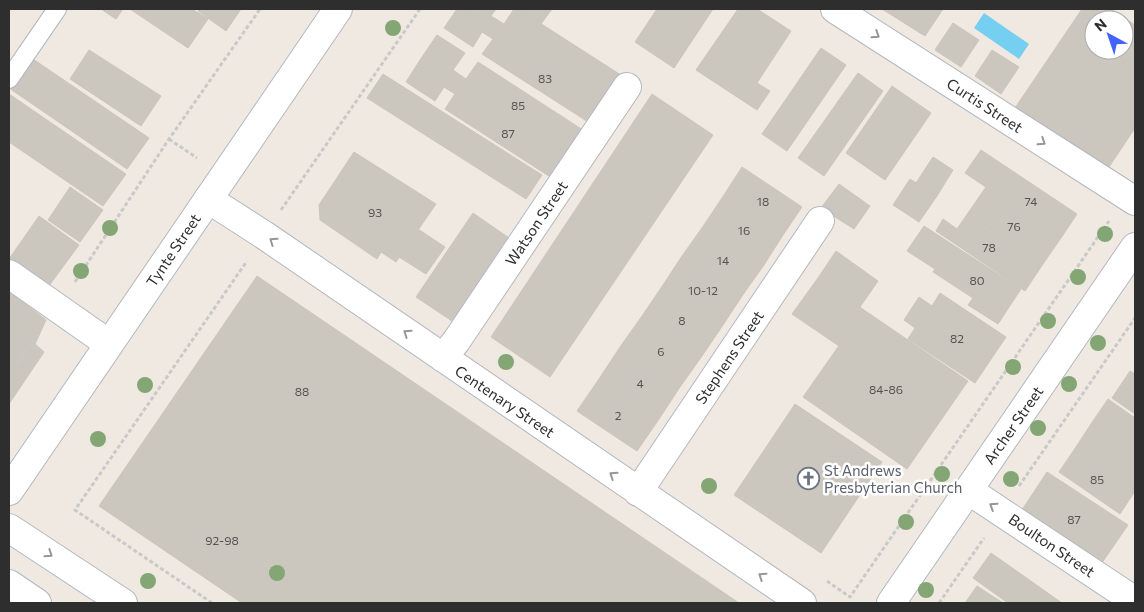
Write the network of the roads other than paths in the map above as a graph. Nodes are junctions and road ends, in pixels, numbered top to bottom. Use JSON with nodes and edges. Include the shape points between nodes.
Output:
{"nodes":[{"id":1,"x":57,"y":9,"type":"edge"},
{"id":2,"x":338,"y":9,"type":"edge"},
{"id":3,"x":835,"y":9,"type":"edge"},
{"id":4,"x":9,"y":79,"type":"edge"},
{"id":5,"x":627,"y":87,"type":"dead end"},
{"id":6,"x":208,"y":199,"type":"junction"},
{"id":7,"x":1135,"y":201,"type":"edge"},
{"id":8,"x":820,"y":221,"type":"dead end"},
{"id":9,"x":1135,"y":247,"type":"edge"},
{"id":10,"x":9,"y":274,"type":"edge"},
{"id":11,"x":109,"y":344,"type":"junction"},
{"id":12,"x":443,"y":358,"type":"junction"},
{"id":13,"x":968,"y":490,"type":"junction"},
{"id":14,"x":9,"y":491,"type":"edge"},
{"id":15,"x":638,"y":492,"type":"junction"},
{"id":16,"x":9,"y":528,"type":"edge"},
{"id":17,"x":9,"y":584,"type":"edge"},
{"id":18,"x":1135,"y":601,"type":"edge"},
{"id":19,"x":36,"y":603,"type":"edge"},
{"id":20,"x":123,"y":603,"type":"edge"},
{"id":21,"x":802,"y":603,"type":"edge"},
{"id":22,"x":891,"y":603,"type":"edge"}],
"edges":[{"from":1,"to":4,"type":"lane"},
{"from":2,"to":6,"type":"street","name":"Tynte Street"},
{"from":3,"to":7,"type":"street","name":"Curtis Street","one_way":true},
{"from":5,"to":12,"type":"street","name":"Watson Street"},
{"from":6,"to":11,"type":"street","name":"Tynte Street"},
{"from":12,"to":6,"type":"street","name":"Centenary Street","one_way":true},
{"from":8,"to":15,"type":"street","name":"Stephens Street"},
{"from":9,"to":13,"type":"street","name":"Archer Street"},
{"from":10,"to":11,"type":"street"},
{"from":11,"to":14,"type":"street","name":"Tynte Street"},
{"from":15,"to":12,"type":"street","name":"Centenary Street","one_way":true},
{"from":18,"to":13,"type":"street","name":"Boulton Street","one_way":true},
{"from":13,"to":22,"type":"street","name":"Archer Street"},
{"from":21,"to":15,"type":"street","name":"Centenary Street","one_way":true},
{"from":16,"to":20,"type":"street","one_way":true},
{"from":17,"to":19,"type":"street"}]}
